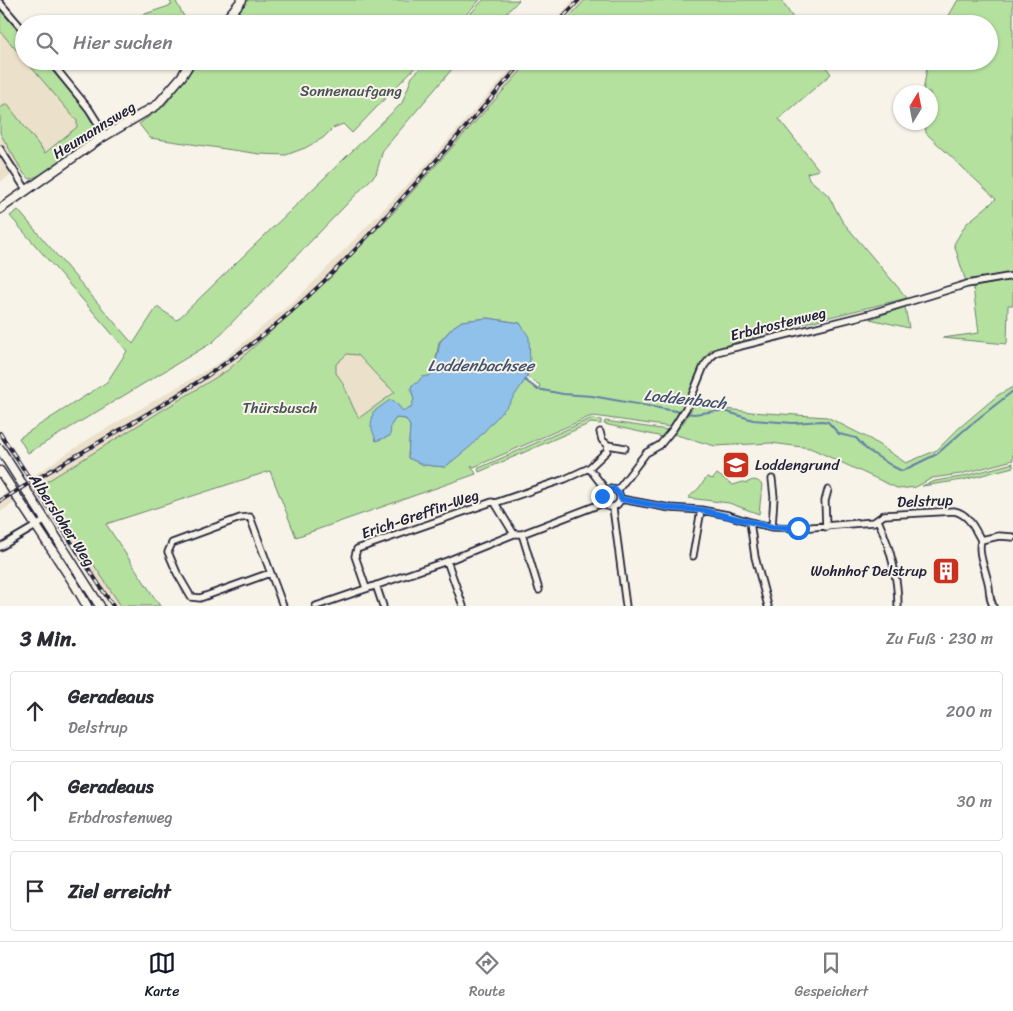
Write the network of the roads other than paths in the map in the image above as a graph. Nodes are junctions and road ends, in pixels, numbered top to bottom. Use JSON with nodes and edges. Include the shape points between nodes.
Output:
{"nodes":[{"id":1,"x":242,"y":0,"type":"edge"},
{"id":2,"x":0,"y":3,"type":"edge"},
{"id":3,"x":230,"y":15,"type":"edge"},
{"id":4,"x":15,"y":20,"type":"edge"},
{"id":5,"x":59,"y":70,"type":"edge"},
{"id":6,"x":185,"y":70,"type":"edge"},
{"id":7,"x":106,"y":136,"type":"junction"},
{"id":8,"x":0,"y":149,"type":"edge"},
{"id":9,"x":27,"y":191,"type":"junction"},
{"id":10,"x":0,"y":209,"type":"edge"},
{"id":11,"x":1013,"y":276,"type":"edge"},
{"id":12,"x":600,"y":432,"type":"dead end"},
{"id":13,"x":608,"y":445,"type":"junction"},
{"id":14,"x":625,"y":448,"type":"dead end"},
{"id":15,"x":0,"y":449,"type":"edge"},
{"id":16,"x":589,"y":468,"type":"junction"},
{"id":17,"x":0,"y":471,"type":"edge"},
{"id":18,"x":772,"y":479,"type":"dead end"},
{"id":19,"x":606,"y":490,"type":"junction"},
{"id":20,"x":828,"y":490,"type":"dead end"},
{"id":21,"x":617,"y":491,"type":"junction"},
{"id":22,"x":621,"y":499,"type":"junction"},
{"id":23,"x":496,"y":503,"type":"junction"},
{"id":24,"x":603,"y":503,"type":"junction"},
{"id":25,"x":613,"y":508,"type":"junction"},
{"id":26,"x":701,"y":510,"type":"junction"},
{"id":27,"x":46,"y":520,"type":"junction"},
{"id":28,"x":878,"y":520,"type":"junction"},
{"id":29,"x":750,"y":522,"type":"junction"},
{"id":30,"x":36,"y":526,"type":"junction"},
{"id":31,"x":772,"y":527,"type":"junction"},
{"id":32,"x":826,"y":527,"type":"junction"},
{"id":33,"x":514,"y":534,"type":"junction"},
{"id":34,"x":522,"y":534,"type":"junction"},
{"id":35,"x":1013,"y":537,"type":"edge"},
{"id":36,"x":982,"y":540,"type":"junction"},
{"id":37,"x":0,"y":547,"type":"edge"},
{"id":38,"x":693,"y":556,"type":"dead end"},
{"id":39,"x":447,"y":561,"type":"junction"},
{"id":40,"x":270,"y":573,"type":"junction"},
{"id":41,"x":376,"y":585,"type":"junction"},
{"id":42,"x":366,"y":588,"type":"junction"},
{"id":43,"x":539,"y":590,"type":"dead end"},
{"id":44,"x":87,"y":606,"type":"edge"},
{"id":45,"x":100,"y":606,"type":"edge"},
{"id":46,"x":283,"y":606,"type":"edge"},
{"id":47,"x":316,"y":606,"type":"edge"},
{"id":48,"x":383,"y":606,"type":"edge"},
{"id":49,"x":464,"y":606,"type":"edge"},
{"id":50,"x":626,"y":606,"type":"edge"},
{"id":51,"x":768,"y":606,"type":"edge"},
{"id":52,"x":898,"y":606,"type":"edge"},
{"id":53,"x":992,"y":606,"type":"edge"}],
"edges":[{"from":1,"to":3,"type":"main road"},
{"from":2,"to":4,"type":"street"},
{"from":5,"to":7,"type":"street","via":[[90,109]]},
{"from":6,"to":7,"type":"main road","name":"Heumannsweg","via":[[174,88],[157,105]]},
{"from":7,"to":9,"type":"main road","name":"Heumannsweg"},
{"from":8,"to":9,"type":"street"},
{"from":9,"to":10,"type":"main road","name":"Heumannsweg"},
{"from":11,"to":21,"type":"street","name":"Erbdrostenweg","via":[[967,284],[869,314],[714,354],[673,429],[660,444],[646,453]]},
{"from":12,"to":13,"type":"street"},
{"from":13,"to":14,"type":"street"},
{"from":13,"to":16,"type":"street","via":[[607,451]]},
{"from":15,"to":27,"type":"main road","name":"Albersloher Weg"},
{"from":16,"to":19,"type":"street"},
{"from":16,"to":23,"type":"street"},
{"from":17,"to":30,"type":"main road","name":"Albersloher Weg"},
{"from":18,"to":31,"type":"street"},
{"from":19,"to":21,"type":"street"},
{"from":19,"to":24,"type":"street","via":[[602,496]]},
{"from":20,"to":32,"type":"street"},
{"from":21,"to":22,"type":"street"},
{"from":22,"to":25,"type":"street"},
{"from":22,"to":26,"type":"street","name":"Delstrup"},
{"from":23,"to":33,"type":"street","name":"Erich-Greffin-Weg"},
{"from":23,"to":42,"type":"street","name":"Erich-Greffin-Weg","via":[[357,549],[355,556]]},
{"from":24,"to":25,"type":"street"},
{"from":24,"to":34,"type":"street"},
{"from":25,"to":50,"type":"street"},
{"from":26,"to":29,"type":"street","name":"Delstrup"},
{"from":26,"to":38,"type":"street"},
{"from":27,"to":30,"type":"street"},
{"from":27,"to":45,"type":"main road","name":"Albersloher Weg"},
{"from":28,"to":32,"type":"street","name":"Delstrup"},
{"from":28,"to":36,"type":"street","name":"Delstrup","via":[[884,515],[962,512]]},
{"from":28,"to":52,"type":"street","via":[[892,558]]},
{"from":29,"to":31,"type":"street","name":"Delstrup"},
{"from":29,"to":51,"type":"street"},
{"from":30,"to":37,"type":"street"},
{"from":30,"to":44,"type":"main road","name":"Albersloher Weg"},
{"from":31,"to":32,"type":"street","name":"Delstrup"},
{"from":33,"to":34,"type":"street"},
{"from":33,"to":39,"type":"street"},
{"from":34,"to":43,"type":"street"},
{"from":35,"to":36,"type":"street"},
{"from":36,"to":53,"type":"street","via":[[980,550]]},
{"from":39,"to":41,"type":"street"},
{"from":39,"to":49,"type":"street"},
{"from":40,"to":40,"type":"street","via":[[200,598],[191,597],[168,552],[172,543],[240,518],[250,518]]},
{"from":40,"to":46,"type":"street"},
{"from":41,"to":42,"type":"street"},
{"from":41,"to":48,"type":"street"},
{"from":42,"to":47,"type":"street"}]}
